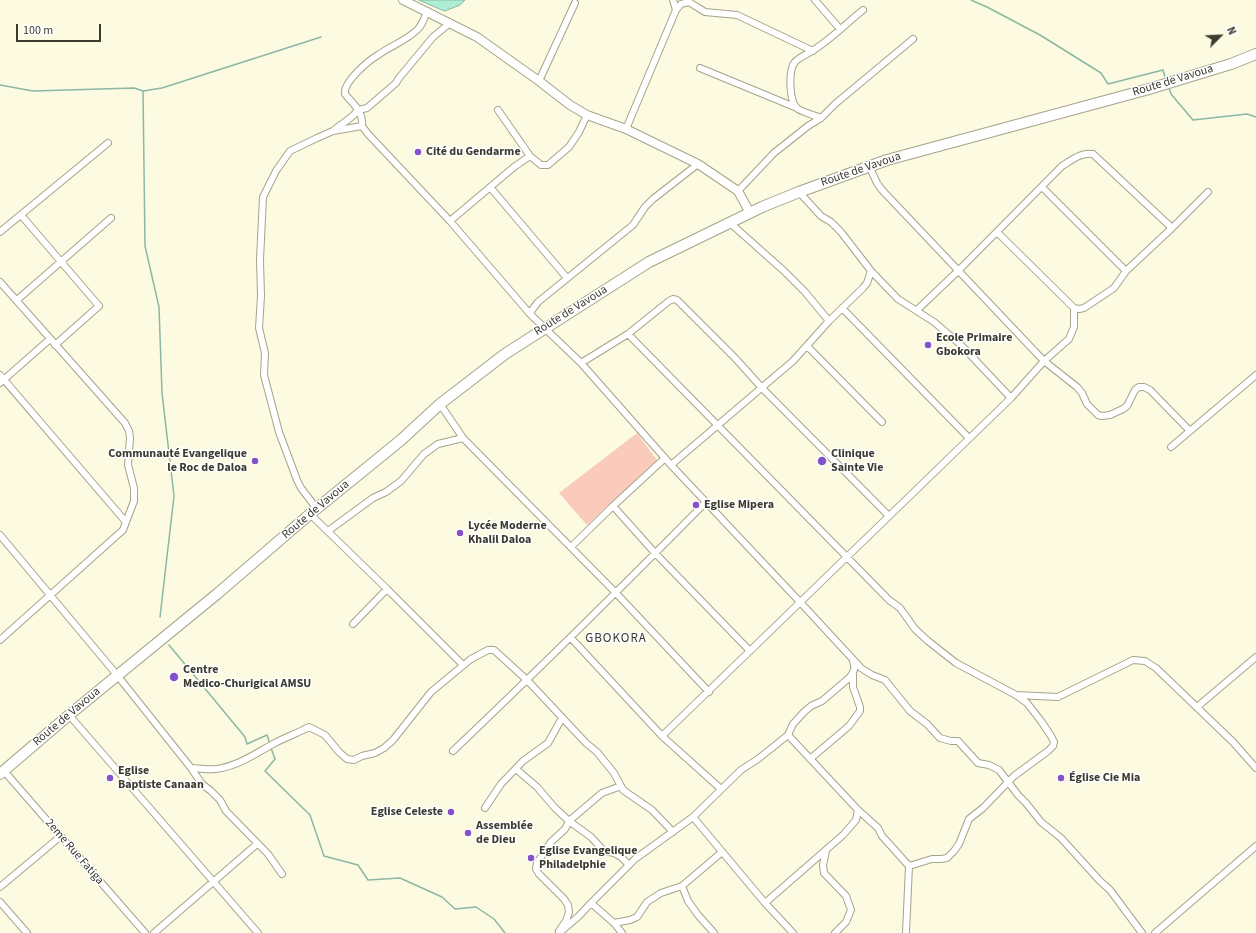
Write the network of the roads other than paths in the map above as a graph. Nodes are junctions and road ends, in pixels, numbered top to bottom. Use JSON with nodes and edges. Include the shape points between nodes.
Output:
{"nodes":[{"id":1,"x":403,"y":0,"type":"edge"},
{"id":2,"x":673,"y":0,"type":"edge"},
{"id":3,"x":815,"y":0,"type":"edge"},
{"id":4,"x":575,"y":3,"type":"dead end"},
{"id":5,"x":676,"y":10,"type":"junction"},
{"id":6,"x":863,"y":10,"type":"dead end"},
{"id":7,"x":427,"y":11,"type":"junction"},
{"id":8,"x":450,"y":23,"type":"junction"},
{"id":9,"x":840,"y":29,"type":"junction"},
{"id":10,"x":913,"y":39,"type":"dead end"},
{"id":11,"x":813,"y":51,"type":"junction"},
{"id":12,"x":1256,"y":54,"type":"edge"},
{"id":13,"x":700,"y":68,"type":"dead end"},
{"id":14,"x":539,"y":81,"type":"junction"},
{"id":15,"x":797,"y":108,"type":"junction"},
{"id":16,"x":358,"y":110,"type":"junction"},
{"id":17,"x":498,"y":110,"type":"dead end"},
{"id":18,"x":587,"y":115,"type":"junction"},
{"id":19,"x":821,"y":118,"type":"junction"},
{"id":20,"x":362,"y":126,"type":"junction"},
{"id":21,"x":626,"y":129,"type":"junction"},
{"id":22,"x":333,"y":131,"type":"junction"},
{"id":23,"x":108,"y":143,"type":"dead end"},
{"id":24,"x":530,"y":156,"type":"junction"},
{"id":25,"x":698,"y":164,"type":"junction"},
{"id":26,"x":869,"y":166,"type":"junction"},
{"id":27,"x":1042,"y":186,"type":"junction"},
{"id":28,"x":490,"y":187,"type":"junction"},
{"id":29,"x":738,"y":191,"type":"junction"},
{"id":30,"x":799,"y":192,"type":"junction"},
{"id":31,"x":1208,"y":192,"type":"dead end"},
{"id":32,"x":750,"y":213,"type":"junction"},
{"id":33,"x":21,"y":215,"type":"junction"},
{"id":34,"x":111,"y":218,"type":"dead end"},
{"id":35,"x":450,"y":221,"type":"junction"},
{"id":36,"x":729,"y":222,"type":"junction"},
{"id":37,"x":1172,"y":228,"type":"junction"},
{"id":38,"x":0,"y":232,"type":"edge"},
{"id":39,"x":997,"y":232,"type":"junction"},
{"id":40,"x":61,"y":262,"type":"junction"},
{"id":41,"x":871,"y":270,"type":"junction"},
{"id":42,"x":959,"y":270,"type":"junction"},
{"id":43,"x":1126,"y":271,"type":"junction"},
{"id":44,"x":567,"y":278,"type":"junction"},
{"id":45,"x":0,"y":282,"type":"edge"},
{"id":46,"x":17,"y":300,"type":"junction"},
{"id":47,"x":842,"y":308,"type":"junction"},
{"id":48,"x":1074,"y":308,"type":"junction"},
{"id":49,"x":917,"y":310,"type":"junction"},
{"id":50,"x":530,"y":314,"type":"junction"},
{"id":51,"x":829,"y":321,"type":"junction"},
{"id":52,"x":545,"y":327,"type":"junction"},
{"id":53,"x":628,"y":334,"type":"junction"},
{"id":54,"x":50,"y":339,"type":"junction"},
{"id":55,"x":55,"y":345,"type":"junction"},
{"id":56,"x":807,"y":346,"type":"junction"},
{"id":57,"x":1044,"y":361,"type":"junction"},
{"id":58,"x":581,"y":363,"type":"junction"},
{"id":59,"x":1256,"y":375,"type":"edge"},
{"id":60,"x":1,"y":379,"type":"edge"},
{"id":61,"x":762,"y":388,"type":"junction"},
{"id":62,"x":1011,"y":398,"type":"junction"},
{"id":63,"x":440,"y":404,"type":"junction"},
{"id":64,"x":882,"y":422,"type":"dead end"},
{"id":65,"x":718,"y":425,"type":"junction"},
{"id":66,"x":1190,"y":431,"type":"junction"},
{"id":67,"x":463,"y":438,"type":"junction"},
{"id":68,"x":969,"y":438,"type":"junction"},
{"id":69,"x":1171,"y":447,"type":"dead end"},
{"id":70,"x":665,"y":458,"type":"junction"},
{"id":71,"x":670,"y":465,"type":"junction"},
{"id":72,"x":706,"y":502,"type":"junction"},
{"id":73,"x":613,"y":506,"type":"junction"},
{"id":74,"x":314,"y":512,"type":"junction"},
{"id":75,"x":889,"y":516,"type":"junction"},
{"id":76,"x":126,"y":522,"type":"junction"},
{"id":77,"x":328,"y":531,"type":"junction"},
{"id":78,"x":0,"y":535,"type":"edge"},
{"id":79,"x":571,"y":548,"type":"junction"},
{"id":80,"x":655,"y":553,"type":"junction"},
{"id":81,"x":848,"y":557,"type":"junction"},
{"id":82,"x":388,"y":589,"type":"junction"},
{"id":83,"x":615,"y":592,"type":"junction"},
{"id":84,"x":50,"y":595,"type":"junction"},
{"id":85,"x":800,"y":602,"type":"junction"},
{"id":86,"x":353,"y":624,"type":"dead end"},
{"id":87,"x":571,"y":638,"type":"junction"},
{"id":88,"x":0,"y":640,"type":"edge"},
{"id":89,"x":750,"y":651,"type":"junction"},
{"id":90,"x":851,"y":657,"type":"junction"},
{"id":91,"x":1256,"y":657,"type":"edge"},
{"id":92,"x":463,"y":665,"type":"junction"},
{"id":93,"x":117,"y":675,"type":"junction"},
{"id":94,"x":852,"y":675,"type":"junction"},
{"id":95,"x":527,"y":680,"type":"junction"},
{"id":96,"x":709,"y":692,"type":"junction"},
{"id":97,"x":1016,"y":694,"type":"junction"},
{"id":98,"x":1197,"y":707,"type":"junction"},
{"id":99,"x":69,"y":715,"type":"junction"},
{"id":100,"x":562,"y":718,"type":"junction"},
{"id":101,"x":788,"y":735,"type":"junction"},
{"id":102,"x":662,"y":736,"type":"junction"},
{"id":103,"x":454,"y":751,"type":"dead end"},
{"id":104,"x":810,"y":759,"type":"junction"},
{"id":105,"x":191,"y":768,"type":"junction"},
{"id":106,"x":1256,"y":768,"type":"edge"},
{"id":107,"x":516,"y":769,"type":"junction"},
{"id":108,"x":1,"y":770,"type":"edge"},
{"id":109,"x":1008,"y":782,"type":"junction"},
{"id":110,"x":621,"y":786,"type":"junction"},
{"id":111,"x":721,"y":789,"type":"junction"},
{"id":112,"x":485,"y":808,"type":"dead end"},
{"id":113,"x":858,"y":810,"type":"junction"},
{"id":114,"x":694,"y":817,"type":"junction"},
{"id":115,"x":569,"y":821,"type":"junction"},
{"id":116,"x":673,"y":832,"type":"junction"},
{"id":117,"x":61,"y":836,"type":"junction"},
{"id":118,"x":257,"y":844,"type":"junction"},
{"id":119,"x":1256,"y":846,"type":"edge"},
{"id":120,"x":826,"y":851,"type":"junction"},
{"id":121,"x":722,"y":852,"type":"junction"},
{"id":122,"x":629,"y":865,"type":"junction"},
{"id":123,"x":909,"y":866,"type":"junction"},
{"id":124,"x":282,"y":874,"type":"dead end"},
{"id":125,"x":214,"y":882,"type":"junction"},
{"id":126,"x":682,"y":886,"type":"junction"},
{"id":127,"x":0,"y":887,"type":"edge"},
{"id":128,"x":0,"y":902,"type":"edge"},
{"id":129,"x":590,"y":903,"type":"junction"},
{"id":130,"x":765,"y":903,"type":"junction"},
{"id":131,"x":614,"y":923,"type":"junction"},
{"id":132,"x":28,"y":933,"type":"edge"},
{"id":133,"x":145,"y":933,"type":"edge"},
{"id":134,"x":154,"y":933,"type":"edge"},
{"id":135,"x":258,"y":933,"type":"edge"},
{"id":136,"x":558,"y":933,"type":"edge"},
{"id":137,"x":622,"y":933,"type":"edge"},
{"id":138,"x":714,"y":933,"type":"edge"},
{"id":139,"x":793,"y":933,"type":"edge"},
{"id":140,"x":835,"y":933,"type":"edge"},
{"id":141,"x":906,"y":933,"type":"edge"},
{"id":142,"x":1142,"y":933,"type":"edge"},
{"id":143,"x":1155,"y":933,"type":"edge"}],
"edges":[{"from":1,"to":7,"type":"street"},
{"from":2,"to":5,"type":"street"},
{"from":3,"to":9,"type":"street"},
{"from":4,"to":14,"type":"street"},
{"from":5,"to":11,"type":"street","via":[[681,4],[689,2],[705,12],[737,15]]},
{"from":5,"to":21,"type":"street"},
{"from":6,"to":9,"type":"street"},
{"from":7,"to":8,"type":"street"},
{"from":7,"to":16,"type":"street","via":[[423,23],[417,30],[408,38],[377,55],[357,72],[346,86],[345,94]]},
{"from":8,"to":14,"type":"street","via":[[477,37]]},
{"from":8,"to":16,"type":"street","via":[[433,36],[396,83],[367,108]]},
{"from":9,"to":11,"type":"street"},
{"from":10,"to":19,"type":"street"},
{"from":11,"to":15,"type":"street","via":[[795,62],[791,69],[792,98]]},
{"from":12,"to":26,"type":"main road","name":"Route de Vavoua","via":[[1150,89]]},
{"from":13,"to":15,"type":"street"},
{"from":14,"to":18,"type":"street"},
{"from":15,"to":19,"type":"street"},
{"from":16,"to":20,"type":"street","via":[[361,112]]},
{"from":16,"to":22,"type":"street","via":[[354,116]]},
{"from":17,"to":24,"type":"street"},
{"from":18,"to":21,"type":"street"},
{"from":18,"to":24,"type":"street","via":[[569,147],[548,164],[541,165]]},
{"from":19,"to":29,"type":"street","via":[[774,153]]},
{"from":20,"to":22,"type":"street"},
{"from":20,"to":35,"type":"street"},
{"from":21,"to":25,"type":"street"},
{"from":22,"to":74,"type":"street","via":[[290,151],[263,197],[259,328],[265,353],[264,375],[279,432],[297,480]]},
{"from":23,"to":33,"type":"street"},
{"from":24,"to":28,"type":"street"},
{"from":25,"to":29,"type":"street"},
{"from":25,"to":44,"type":"street","via":[[653,199],[633,225]]},
{"from":26,"to":30,"type":"main road","name":"Route de Vavoua"},
{"from":26,"to":42,"type":"street","via":[[882,190]]},
{"from":27,"to":37,"type":"street","via":[[1062,166],[1082,154],[1093,154]]},
{"from":27,"to":39,"type":"street"},
{"from":27,"to":43,"type":"street"},
{"from":28,"to":35,"type":"street"},
{"from":28,"to":44,"type":"street"},
{"from":29,"to":32,"type":"street"},
{"from":30,"to":32,"type":"main road","name":"Route de Vavoua"},
{"from":30,"to":41,"type":"street","via":[[821,216],[831,222]]},
{"from":31,"to":37,"type":"street"},
{"from":32,"to":36,"type":"main road","name":"Route de Vavoua"},
{"from":33,"to":38,"type":"street"},
{"from":33,"to":40,"type":"street"},
{"from":34,"to":40,"type":"street"},
{"from":35,"to":50,"type":"street"},
{"from":36,"to":51,"type":"street","via":[[784,270]]},
{"from":36,"to":52,"type":"main road","name":"Route de Vavoua","via":[[650,262]]},
{"from":37,"to":43,"type":"street"},
{"from":39,"to":42,"type":"street"},
{"from":39,"to":48,"type":"street"},
{"from":40,"to":46,"type":"street"},
{"from":40,"to":55,"type":"street","via":[[99,306]]},
{"from":41,"to":47,"type":"street","via":[[867,283]]},
{"from":41,"to":49,"type":"street","via":[[898,299]]},
{"from":42,"to":49,"type":"street"},
{"from":42,"to":57,"type":"street"},
{"from":43,"to":48,"type":"street","via":[[1114,288],[1084,308]]},
{"from":44,"to":50,"type":"street","via":[[538,302]]},
{"from":45,"to":46,"type":"street"},
{"from":46,"to":54,"type":"street"},
{"from":47,"to":51,"type":"street"},
{"from":47,"to":68,"type":"street"},
{"from":48,"to":57,"type":"street","via":[[1074,327],[1069,338]]},
{"from":49,"to":62,"type":"street","via":[[961,346]]},
{"from":50,"to":52,"type":"street"},
{"from":51,"to":56,"type":"street"},
{"from":52,"to":58,"type":"street"},
{"from":52,"to":63,"type":"main road","name":"Route de Vavoua"},
{"from":53,"to":58,"type":"street"},
{"from":53,"to":61,"type":"street","via":[[669,301],[677,300]]},
{"from":53,"to":65,"type":"street"},
{"from":54,"to":55,"type":"street"},
{"from":54,"to":60,"type":"street"},
{"from":55,"to":76,"type":"street","via":[[125,423],[129,431],[128,465],[134,488],[134,501]]},
{"from":56,"to":61,"type":"street"},
{"from":56,"to":64,"type":"street"},
{"from":57,"to":62,"type":"street"},
{"from":57,"to":66,"type":"street","via":[[1077,387],[1087,404],[1098,415],[1110,415],[1123,409],[1135,390],[1144,387]]},
{"from":58,"to":70,"type":"street"},
{"from":59,"to":66,"type":"street"},
{"from":60,"to":76,"type":"street"},
{"from":61,"to":65,"type":"street"},
{"from":61,"to":75,"type":"street"},
{"from":62,"to":68,"type":"street"},
{"from":63,"to":67,"type":"street"},
{"from":63,"to":74,"type":"main road","name":"Route de Vavoua"},
{"from":65,"to":71,"type":"street"},
{"from":65,"to":81,"type":"street"},
{"from":66,"to":69,"type":"street"},
{"from":67,"to":77,"type":"street","via":[[438,444],[424,454],[401,481]]},
{"from":67,"to":79,"type":"street"},
{"from":68,"to":75,"type":"street"},
{"from":70,"to":71,"type":"street"},
{"from":70,"to":73,"type":"street"},
{"from":71,"to":72,"type":"street"},
{"from":72,"to":80,"type":"street"},
{"from":72,"to":85,"type":"street"},
{"from":73,"to":79,"type":"street"},
{"from":73,"to":80,"type":"street"},
{"from":74,"to":77,"type":"street"},
{"from":74,"to":93,"type":"main road","name":"Route de Vavoua"},
{"from":75,"to":81,"type":"street"},
{"from":76,"to":84,"type":"street","via":[[123,530]]},
{"from":77,"to":82,"type":"street"},
{"from":78,"to":84,"type":"street"},
{"from":79,"to":83,"type":"street"},
{"from":80,"to":83,"type":"street"},
{"from":80,"to":89,"type":"street"},
{"from":81,"to":85,"type":"street"},
{"from":81,"to":97,"type":"street","via":[[900,608],[915,629],[928,641],[956,663]]},
{"from":82,"to":86,"type":"street"},
{"from":82,"to":92,"type":"street"},
{"from":83,"to":87,"type":"street"},
{"from":83,"to":96,"type":"street"},
{"from":84,"to":88,"type":"street"},
{"from":84,"to":93,"type":"street"},
{"from":85,"to":89,"type":"street"},
{"from":85,"to":90,"type":"street"},
{"from":87,"to":95,"type":"street"},
{"from":87,"to":102,"type":"street"},
{"from":89,"to":96,"type":"street"},
{"from":90,"to":94,"type":"street","via":[[855,667]]},
{"from":90,"to":109,"type":"street","via":[[866,672],[885,680],[910,711],[940,738],[958,741],[978,763],[999,770]]},
{"from":91,"to":98,"type":"street"},
{"from":92,"to":95,"type":"street","via":[[488,650],[494,650]]},
{"from":92,"to":105,"type":"street","via":[[431,692],[393,740],[375,753],[354,760],[347,759],[325,735],[309,727],[221,769]]},
{"from":93,"to":99,"type":"main road","name":"Route de Vavoua"},
{"from":93,"to":105,"type":"street"},
{"from":94,"to":101,"type":"street","via":[[827,698],[804,712],[793,724]]},
{"from":94,"to":104,"type":"street","via":[[860,711],[849,726]]},
{"from":95,"to":100,"type":"street"},
{"from":95,"to":103,"type":"street"},
{"from":96,"to":102,"type":"street"},
{"from":97,"to":98,"type":"street","via":[[1058,697],[1133,660],[1145,661],[1156,668]]},
{"from":97,"to":109,"type":"street","via":[[1030,707],[1054,742],[1048,751]]},
{"from":98,"to":106,"type":"street"},
{"from":99,"to":108,"type":"main road","name":"Route de Vavoua"},
{"from":99,"to":125,"type":"street"},
{"from":100,"to":107,"type":"street","via":[[548,743]]},
{"from":100,"to":110,"type":"street","via":[[597,752]]},
{"from":101,"to":104,"type":"street"},
{"from":101,"to":111,"type":"street","via":[[758,760],[741,770]]},
{"from":102,"to":111,"type":"street"},
{"from":104,"to":113,"type":"street"},
{"from":105,"to":118,"type":"street","via":[[202,784],[211,790],[226,811]]},
{"from":107,"to":112,"type":"street","via":[[501,784]]},
{"from":107,"to":115,"type":"street"},
{"from":108,"to":117,"type":"street","name":"2eme Rue Fatiga"},
{"from":109,"to":123,"type":"street","via":[[969,819],[954,851],[946,858]]},
{"from":109,"to":142,"type":"street","via":[[1041,822],[1061,838],[1110,890]]},
{"from":110,"to":115,"type":"street","via":[[602,793]]},
{"from":110,"to":116,"type":"street","via":[[652,810]]},
{"from":111,"to":114,"type":"street"},
{"from":113,"to":120,"type":"street","via":[[856,820]]},
{"from":113,"to":123,"type":"street","via":[[878,828]]},
{"from":114,"to":116,"type":"street"},
{"from":114,"to":121,"type":"street"},
{"from":115,"to":122,"type":"street","via":[[592,837],[604,851],[614,853]]},
{"from":115,"to":136,"type":"street","via":[[565,829],[551,842],[537,863],[536,869],[568,905],[566,921]]},
{"from":116,"to":122,"type":"street"},
{"from":117,"to":127,"type":"street"},
{"from":117,"to":133,"type":"street","name":"2eme Rue Fatiga"},
{"from":118,"to":124,"type":"street","via":[[268,854]]},
{"from":118,"to":125,"type":"street"},
{"from":119,"to":143,"type":"street"},
{"from":120,"to":130,"type":"street"},
{"from":120,"to":140,"type":"street","via":[[822,865],[824,873],[846,896],[851,910],[846,922]]},
{"from":121,"to":126,"type":"street"},
{"from":121,"to":130,"type":"street"},
{"from":122,"to":129,"type":"street"},
{"from":123,"to":141,"type":"street"},
{"from":125,"to":134,"type":"street"},
{"from":125,"to":135,"type":"street"},
{"from":126,"to":131,"type":"street","via":[[661,893],[647,902],[637,917]]},
{"from":126,"to":138,"type":"street","via":[[698,916]]},
{"from":128,"to":132,"type":"street"},
{"from":129,"to":131,"type":"street"},
{"from":129,"to":136,"type":"street"},
{"from":130,"to":139,"type":"street"},
{"from":131,"to":137,"type":"street"}]}
